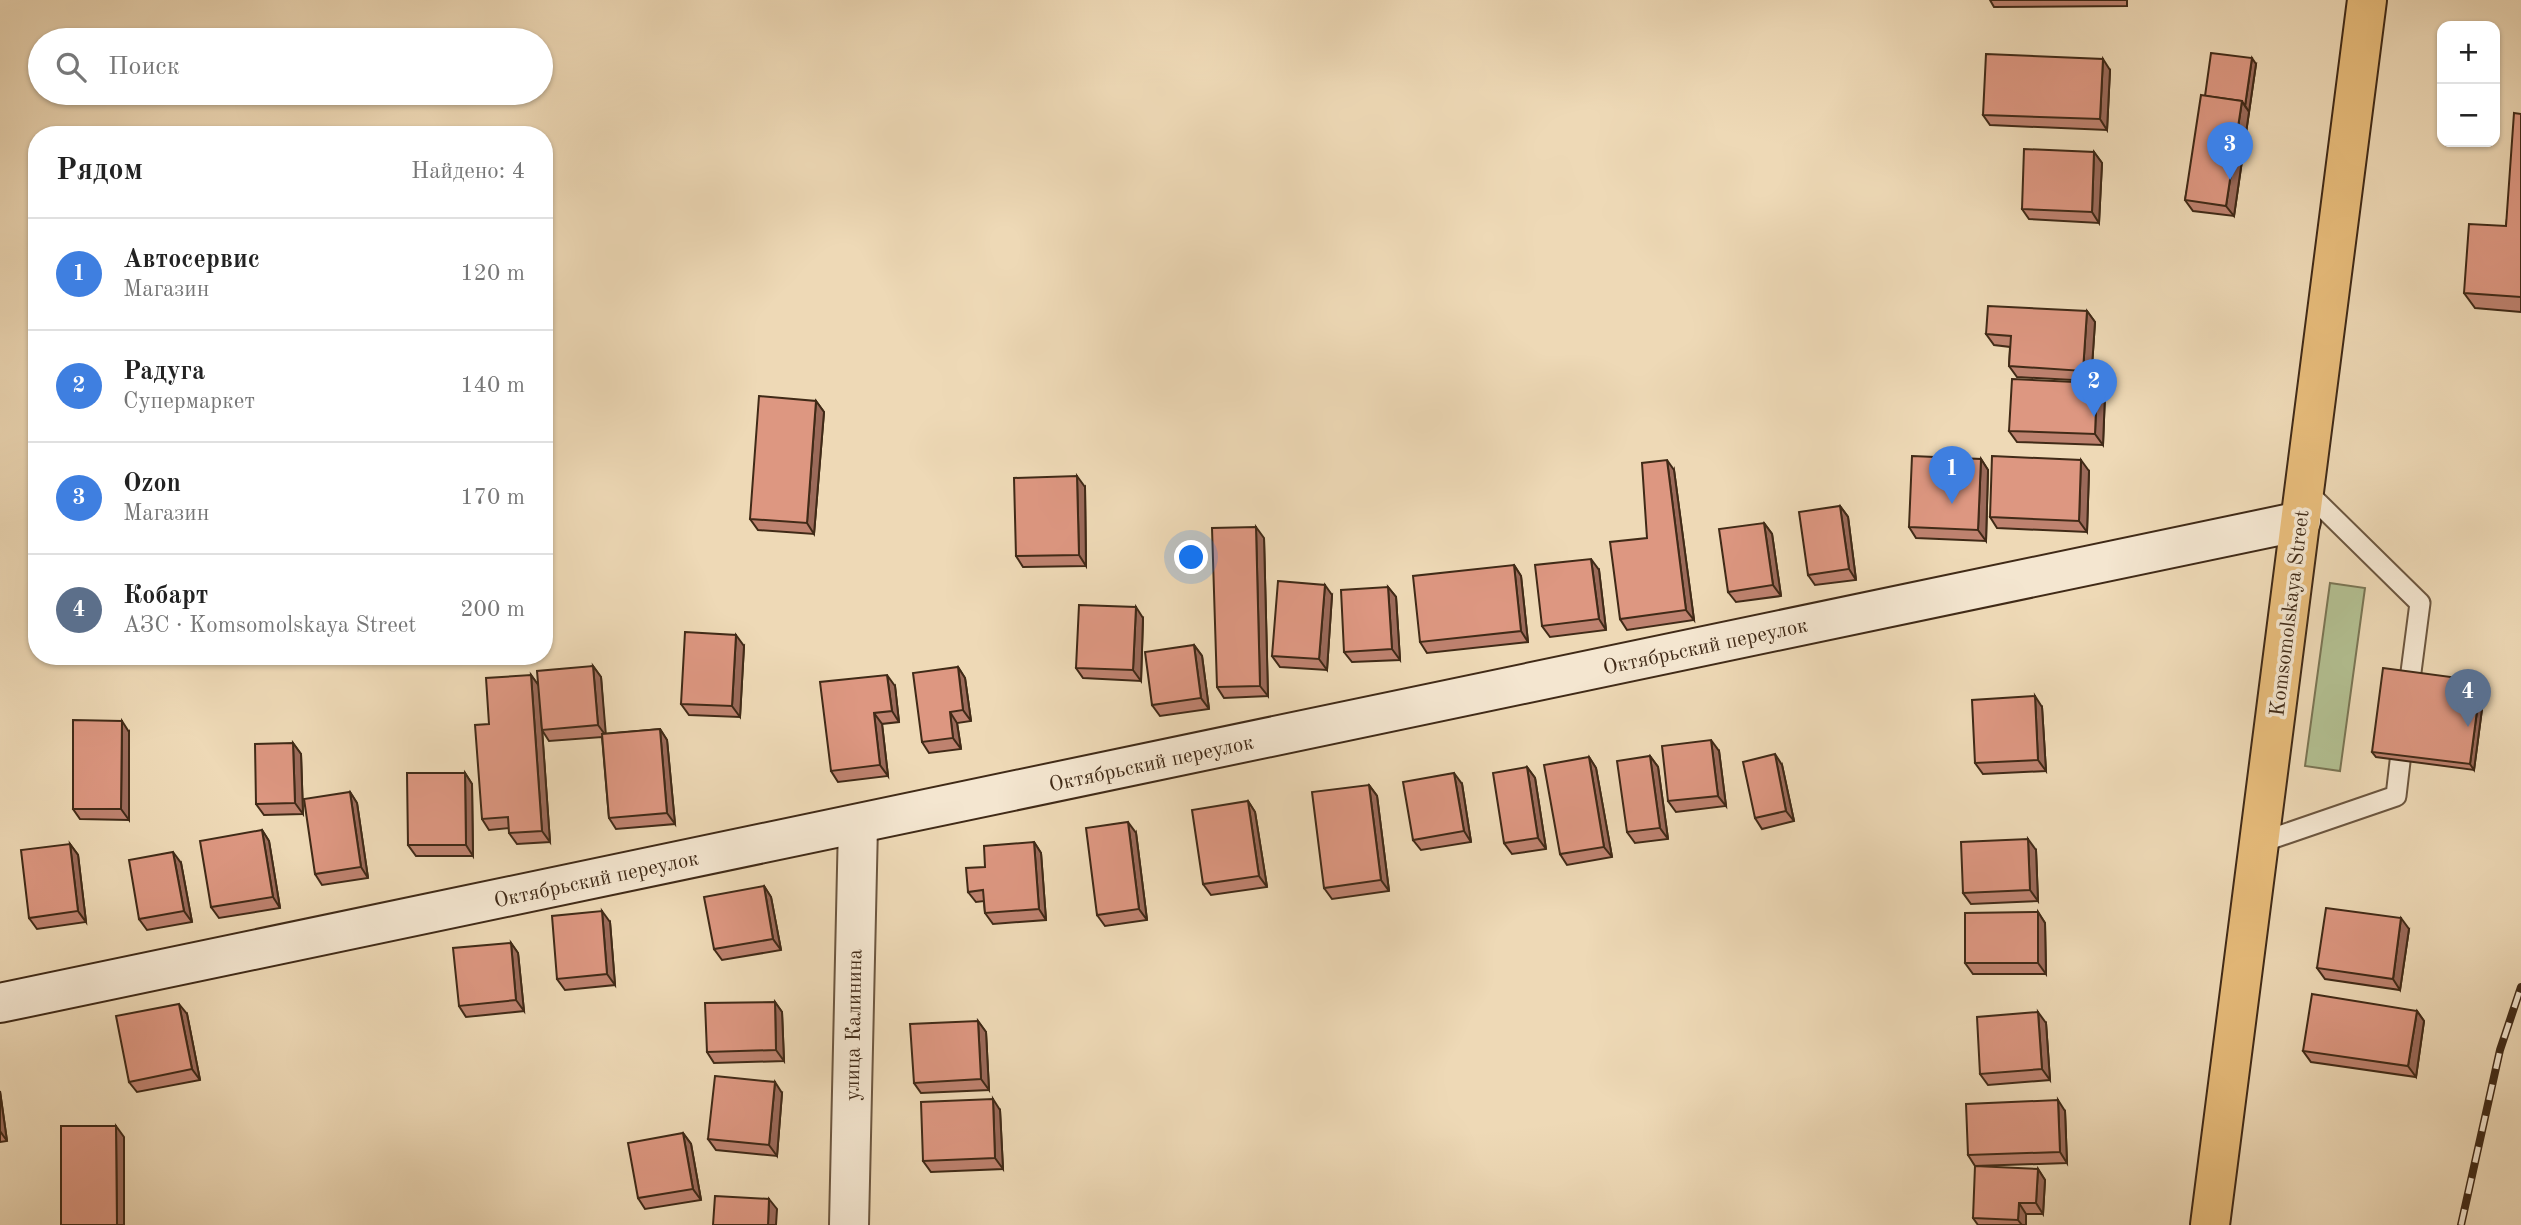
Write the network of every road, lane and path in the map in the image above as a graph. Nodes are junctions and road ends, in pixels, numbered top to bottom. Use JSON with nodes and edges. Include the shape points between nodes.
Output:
{"nodes":[{"id":1,"x":2367,"y":0,"type":"edge"},
{"id":2,"x":2302,"y":505,"type":"junction"},
{"id":3,"x":858,"y":825,"type":"junction"},
{"id":4,"x":2259,"y":843,"type":"junction"},
{"id":5,"x":0,"y":1003,"type":"edge"},
{"id":6,"x":849,"y":1225,"type":"edge"},
{"id":7,"x":2210,"y":1225,"type":"edge"}],
"edges":[{"from":1,"to":2,"type":"main road","name":"Komsomolskaya Street"},
{"from":2,"to":3,"type":"street","name":"Октябрьский переулок"},
{"from":2,"to":4,"type":"main road","name":"Komsomolskaya Street"},
{"from":2,"to":4,"type":"lane","via":[[2420,603],[2396,796]]},
{"from":3,"to":5,"type":"street","name":"Октябрьский переулок"},
{"from":3,"to":6,"type":"street","name":"улица Калинина"},
{"from":4,"to":7,"type":"main road","name":"Komsomolskaya Street"}]}
